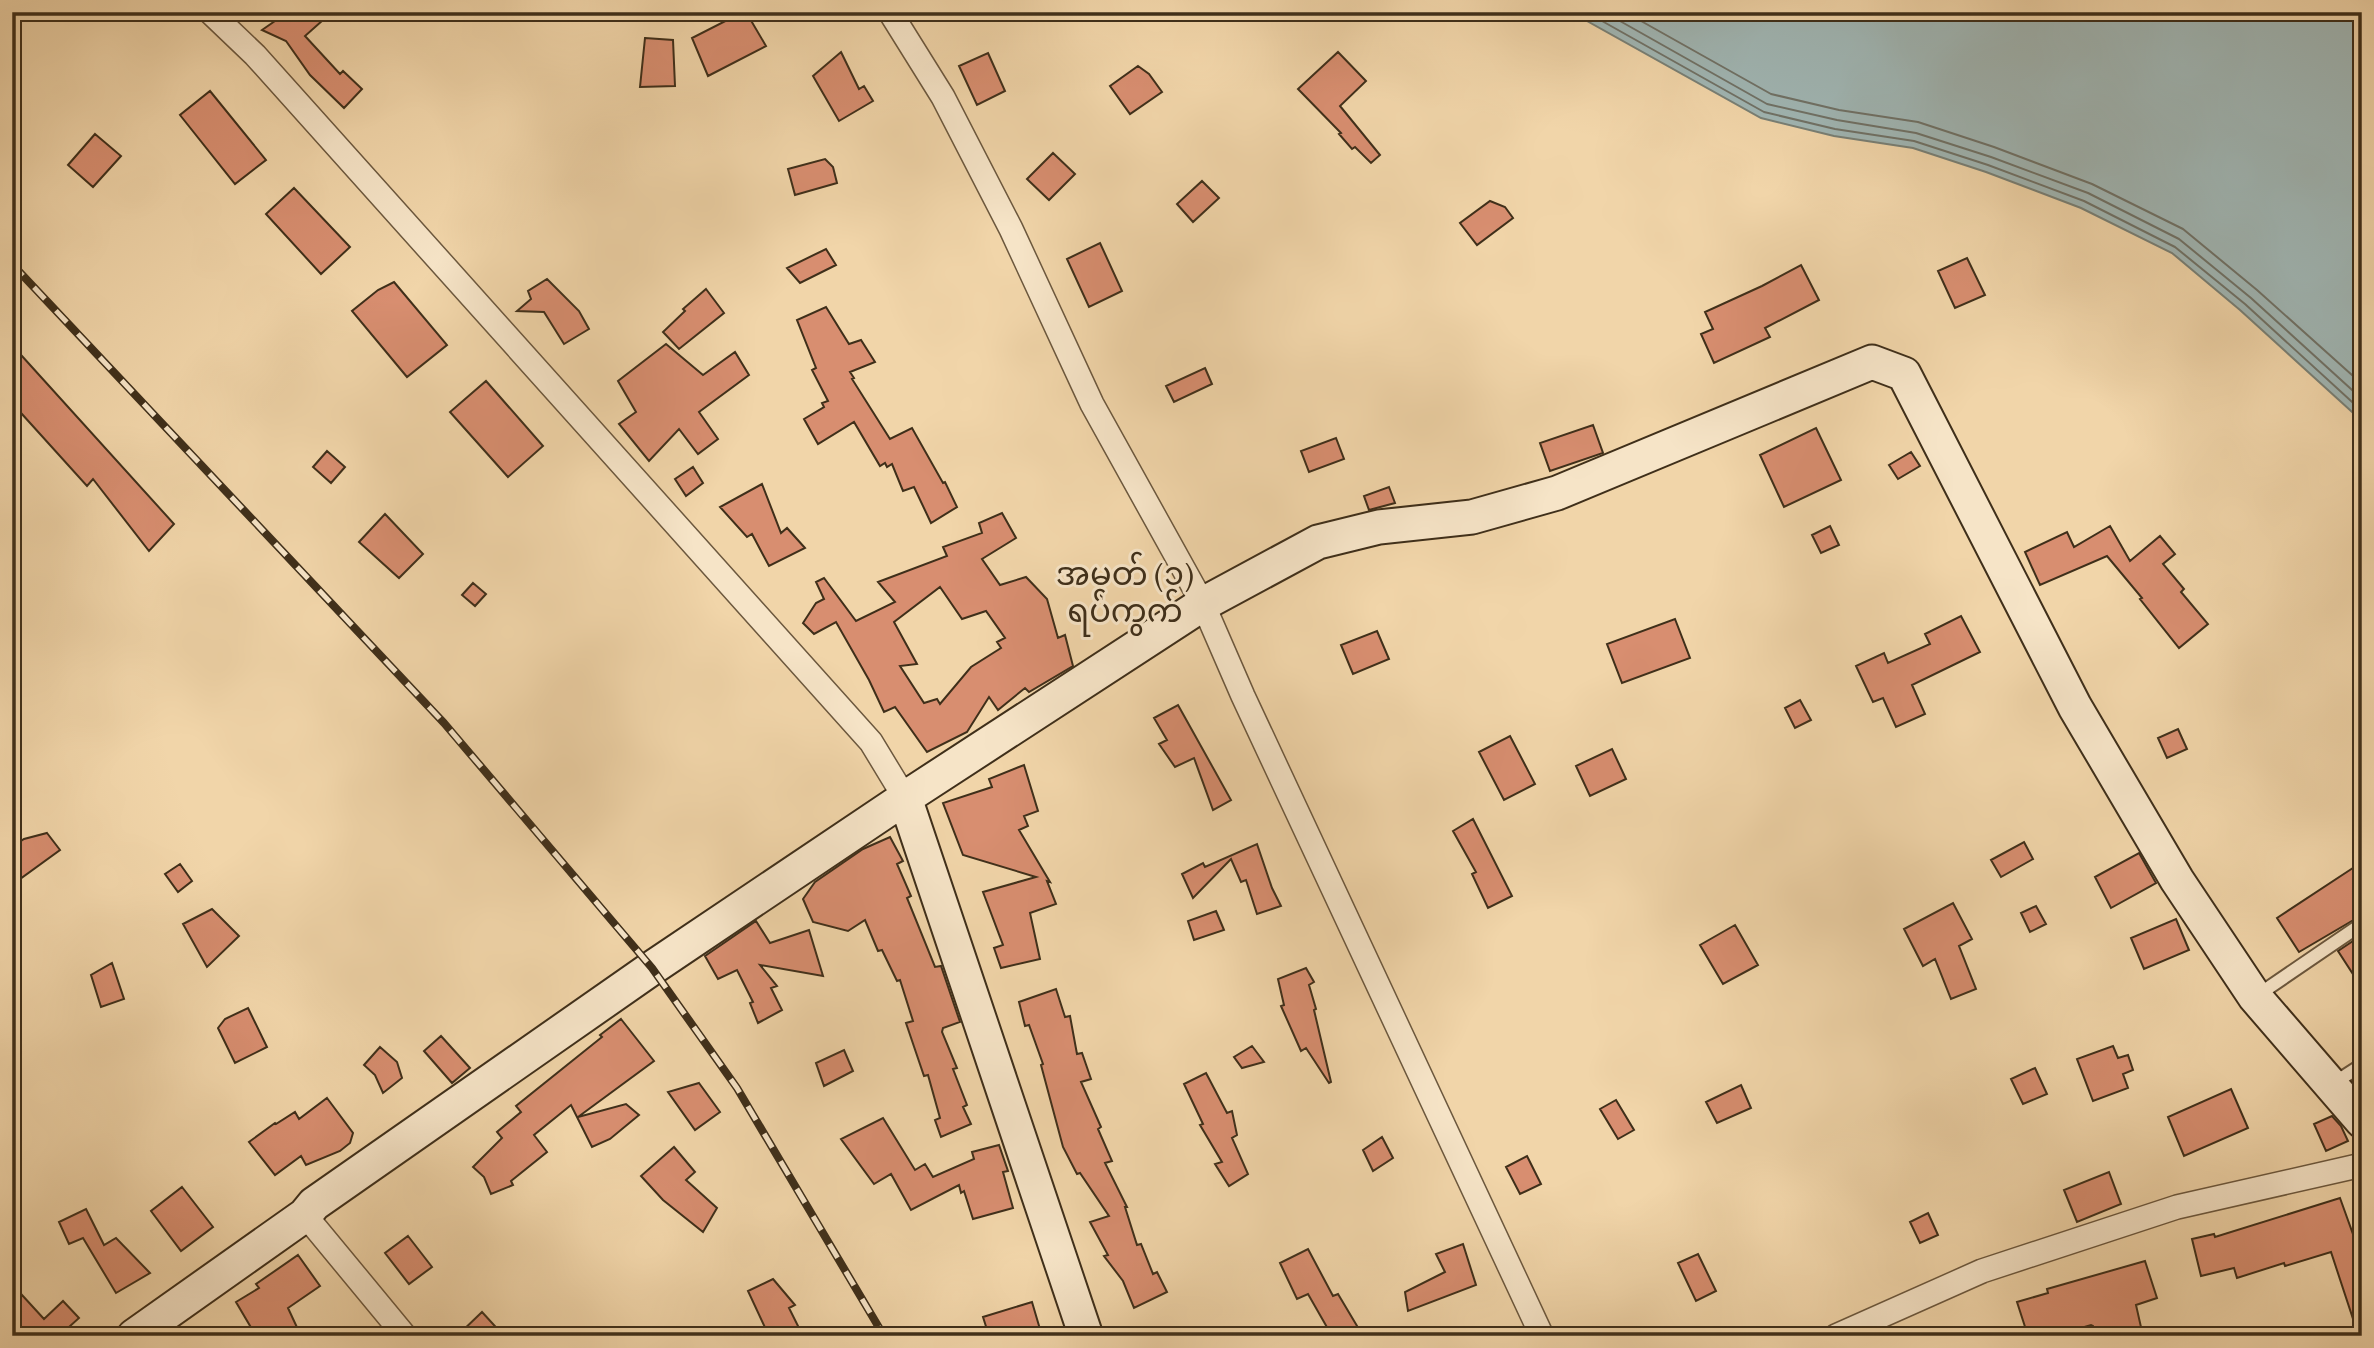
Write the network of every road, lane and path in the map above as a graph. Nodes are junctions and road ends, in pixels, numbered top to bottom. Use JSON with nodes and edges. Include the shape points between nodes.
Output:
{"nodes":[{"id":1,"x":211,"y":12,"type":"edge"},
{"id":2,"x":890,"y":12,"type":"edge"},
{"id":3,"x":1203,"y":604,"type":"junction"},
{"id":4,"x":905,"y":798,"type":"junction"},
{"id":5,"x":2362,"y":925,"type":"edge"},
{"id":6,"x":2255,"y":997,"type":"junction"},
{"id":7,"x":2362,"y":1065,"type":"edge"},
{"id":8,"x":2331,"y":1085,"type":"junction"},
{"id":9,"x":2362,"y":1121,"type":"edge"},
{"id":10,"x":2362,"y":1165,"type":"edge"},
{"id":11,"x":305,"y":1215,"type":"junction"},
{"id":12,"x":134,"y":1336,"type":"edge"},
{"id":13,"x":405,"y":1336,"type":"edge"},
{"id":14,"x":1086,"y":1336,"type":"edge"},
{"id":15,"x":1542,"y":1336,"type":"edge"},
{"id":16,"x":1836,"y":1336,"type":"edge"}],
"edges":[{"from":1,"to":4,"type":"street","via":[[264,65],[871,742]]},
{"from":2,"to":3,"type":"street","via":[[943,97],[1011,229],[1092,404]]},
{"from":3,"to":4,"type":"street"},
{"from":3,"to":6,"type":"street","via":[[1318,542],[1379,527],[1472,517],[1558,493],[1872,362],[1904,374],[2075,707],[2177,880]]},
{"from":3,"to":15,"type":"street"},
{"from":4,"to":11,"type":"street","via":[[652,968],[314,1204]]},
{"from":4,"to":14,"type":"street"},
{"from":5,"to":6,"type":"lane"},
{"from":6,"to":8,"type":"street"},
{"from":7,"to":8,"type":"lane"},
{"from":8,"to":9,"type":"street"},
{"from":10,"to":16,"type":"street","via":[[2164,1211],[1982,1271]]},
{"from":11,"to":12,"type":"street"},
{"from":11,"to":13,"type":"street"}]}
